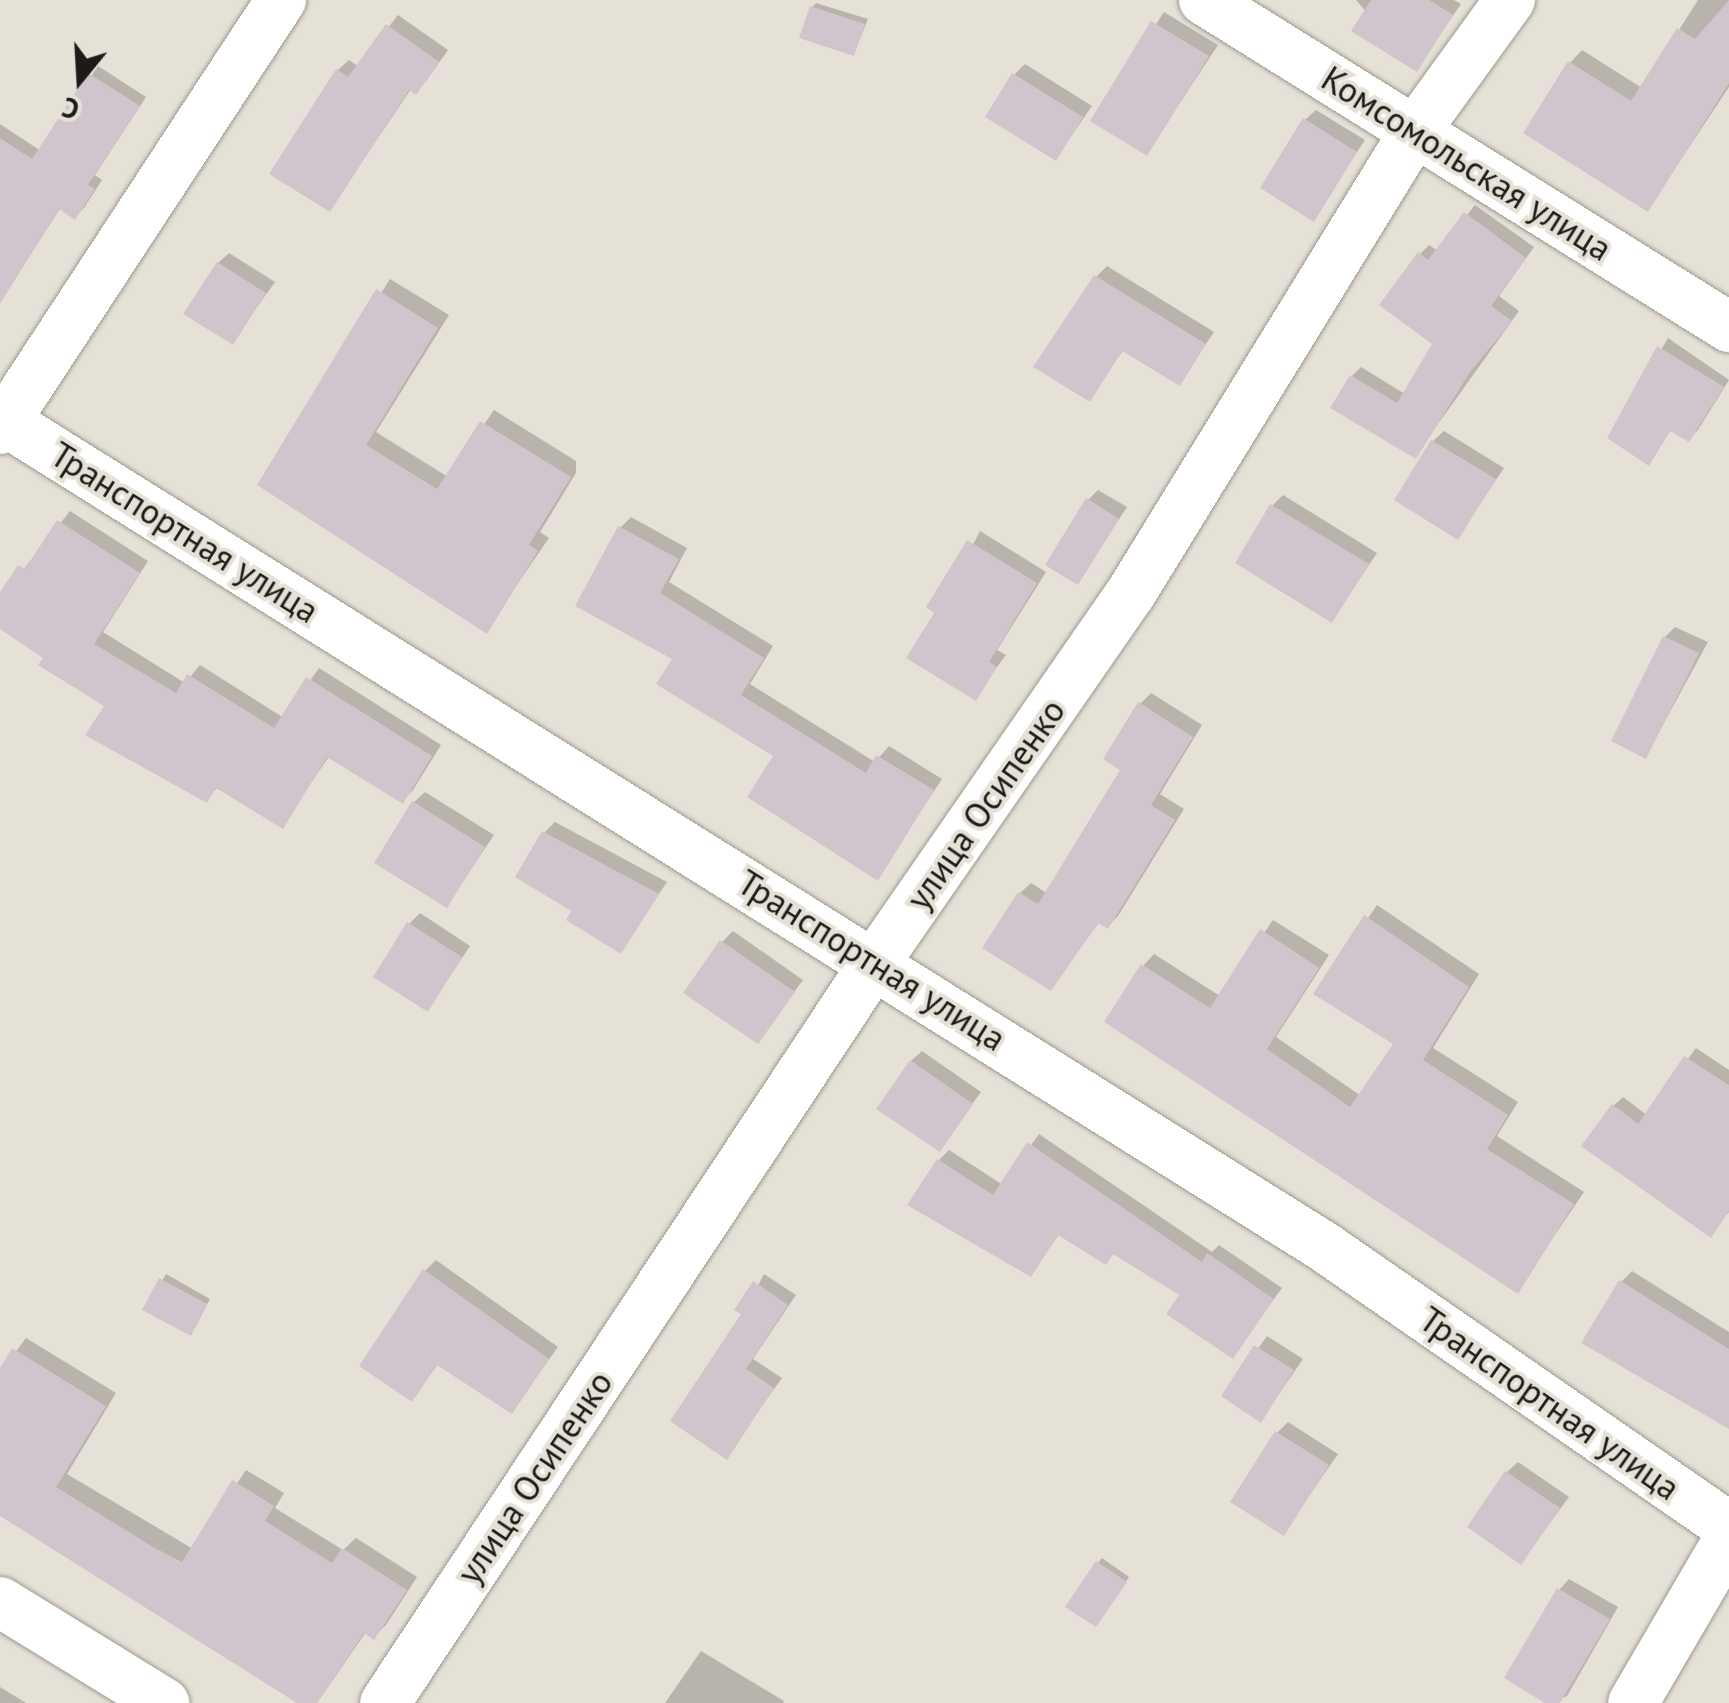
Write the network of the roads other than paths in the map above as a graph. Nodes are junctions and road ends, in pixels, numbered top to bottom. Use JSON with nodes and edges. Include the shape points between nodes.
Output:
{"nodes":[{"id":1,"x":281,"y":0,"type":"edge"},
{"id":2,"x":1204,"y":0,"type":"edge"},
{"id":3,"x":1510,"y":0,"type":"edge"},
{"id":4,"x":1415,"y":130,"type":"junction"},
{"id":5,"x":1729,"y":327,"type":"edge"},
{"id":6,"x":2,"y":422,"type":"edge"},
{"id":7,"x":876,"y":961,"type":"junction"},
{"id":8,"x":1729,"y":1527,"type":"edge"},
{"id":9,"x":1729,"y":1539,"type":"edge"},
{"id":10,"x":0,"y":1602,"type":"edge"},
{"id":11,"x":164,"y":1703,"type":"edge"},
{"id":12,"x":385,"y":1703,"type":"edge"},
{"id":13,"x":1632,"y":1703,"type":"edge"}],
"edges":[{"from":1,"to":6,"type":"street"},
{"from":2,"to":4,"type":"street","name":"Комсомольская улица"},
{"from":3,"to":4,"type":"street","name":"улица Осипенко"},
{"from":4,"to":5,"type":"street","name":"Комсомольская улица"},
{"from":4,"to":7,"type":"street","name":"улица Осипенко","via":[[1131,593]]},
{"from":6,"to":7,"type":"street","name":"Транспортная улица"},
{"from":7,"to":8,"type":"street","name":"Транспортная улица","via":[[1323,1246]]},
{"from":7,"to":12,"type":"street","name":"улица Осипенко"},
{"from":9,"to":13,"type":"street"},
{"from":10,"to":11,"type":"street"}]}
